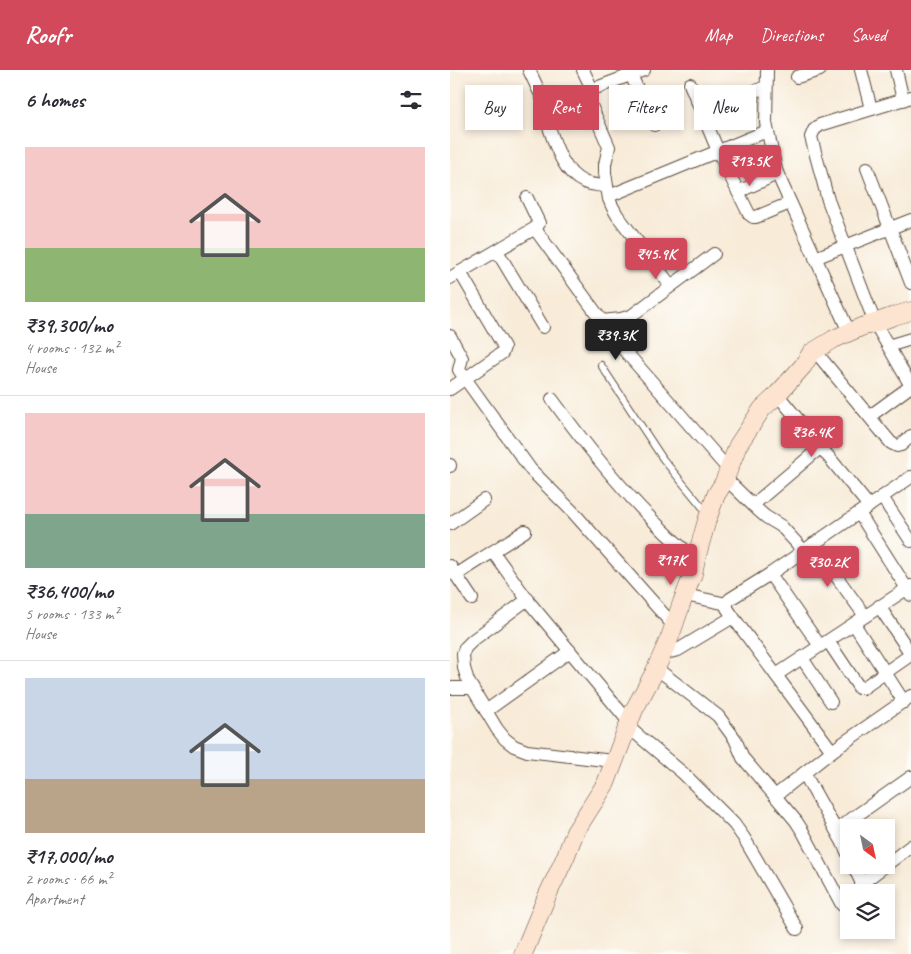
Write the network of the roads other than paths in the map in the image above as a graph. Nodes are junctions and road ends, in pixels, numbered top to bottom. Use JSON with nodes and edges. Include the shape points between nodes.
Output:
{"nodes":[{"id":1,"x":529,"y":70,"type":"edge"},
{"id":2,"x":583,"y":70,"type":"edge"},
{"id":3,"x":644,"y":70,"type":"edge"},
{"id":4,"x":767,"y":70,"type":"edge"},
{"id":5,"x":820,"y":70,"type":"edge"},
{"id":6,"x":861,"y":70,"type":"edge"},
{"id":7,"x":896,"y":70,"type":"edge"},
{"id":8,"x":631,"y":75,"type":"junction"},
{"id":9,"x":797,"y":78,"type":"dead end"},
{"id":10,"x":690,"y":84,"type":"dead end"},
{"id":11,"x":536,"y":85,"type":"edge"},
{"id":12,"x":587,"y":85,"type":"edge"},
{"id":13,"x":636,"y":85,"type":"edge"},
{"id":14,"x":599,"y":86,"type":"edge"},
{"id":15,"x":766,"y":88,"type":"junction"},
{"id":16,"x":756,"y":91,"type":"edge"},
{"id":17,"x":694,"y":93,"type":"edge"},
{"id":18,"x":907,"y":98,"type":"edge"},
{"id":19,"x":871,"y":109,"type":"junction"},
{"id":20,"x":599,"y":120,"type":"edge"},
{"id":21,"x":551,"y":130,"type":"edge"},
{"id":22,"x":709,"y":130,"type":"edge"},
{"id":23,"x":767,"y":131,"type":"junction"},
{"id":24,"x":718,"y":151,"type":"junction"},
{"id":25,"x":867,"y":168,"type":"dead end"},
{"id":26,"x":777,"y":174,"type":"junction"},
{"id":27,"x":608,"y":191,"type":"junction"},
{"id":28,"x":738,"y":192,"type":"junction"},
{"id":29,"x":528,"y":198,"type":"dead end"},
{"id":30,"x":790,"y":203,"type":"junction"},
{"id":31,"x":911,"y":220,"type":"edge"},
{"id":32,"x":534,"y":228,"type":"junction"},
{"id":33,"x":891,"y":228,"type":"junction"},
{"id":34,"x":845,"y":246,"type":"junction"},
{"id":35,"x":497,"y":251,"type":"junction"},
{"id":36,"x":714,"y":254,"type":"dead end"},
{"id":37,"x":815,"y":258,"type":"junction"},
{"id":38,"x":455,"y":275,"type":"edge"},
{"id":39,"x":911,"y":283,"type":"edge"},
{"id":40,"x":671,"y":286,"type":"junction"},
{"id":41,"x":911,"y":311,"type":"edge"},
{"id":42,"x":602,"y":321,"type":"junction"},
{"id":43,"x":876,"y":323,"type":"junction"},
{"id":44,"x":543,"y":327,"type":"dead end"},
{"id":45,"x":849,"y":332,"type":"junction"},
{"id":46,"x":451,"y":338,"type":"edge"},
{"id":47,"x":911,"y":340,"type":"edge"},
{"id":48,"x":888,"y":346,"type":"junction"},
{"id":49,"x":815,"y":350,"type":"junction"},
{"id":50,"x":600,"y":365,"type":"dead end"},
{"id":51,"x":465,"y":379,"type":"junction"},
{"id":52,"x":911,"y":386,"type":"edge"},
{"id":53,"x":450,"y":389,"type":"edge"},
{"id":54,"x":777,"y":394,"type":"junction"},
{"id":55,"x":552,"y":400,"type":"dead end"},
{"id":56,"x":870,"y":416,"type":"junction"},
{"id":57,"x":911,"y":436,"type":"edge"},
{"id":58,"x":821,"y":447,"type":"junction"},
{"id":59,"x":726,"y":474,"type":"junction"},
{"id":60,"x":911,"y":479,"type":"edge"},
{"id":61,"x":882,"y":497,"type":"junction"},
{"id":62,"x":484,"y":500,"type":"dead end"},
{"id":63,"x":753,"y":505,"type":"junction"},
{"id":64,"x":864,"y":509,"type":"junction"},
{"id":65,"x":709,"y":515,"type":"junction"},
{"id":66,"x":450,"y":524,"type":"edge"},
{"id":67,"x":525,"y":531,"type":"dead end"},
{"id":68,"x":911,"y":541,"type":"edge"},
{"id":69,"x":808,"y":547,"type":"junction"},
{"id":70,"x":493,"y":552,"type":"junction"},
{"id":71,"x":696,"y":560,"type":"junction"},
{"id":72,"x":453,"y":571,"type":"edge"},
{"id":73,"x":770,"y":574,"type":"junction"},
{"id":74,"x":910,"y":590,"type":"edge"},
{"id":75,"x":685,"y":595,"type":"junction"},
{"id":76,"x":472,"y":599,"type":"dead end"},
{"id":77,"x":528,"y":599,"type":"junction"},
{"id":78,"x":727,"y":604,"type":"junction"},
{"id":79,"x":879,"y":606,"type":"junction"},
{"id":80,"x":733,"y":617,"type":"junction"},
{"id":81,"x":859,"y":620,"type":"junction"},
{"id":82,"x":674,"y":626,"type":"junction"},
{"id":83,"x":824,"y":643,"type":"junction"},
{"id":84,"x":663,"y":650,"type":"junction"},
{"id":85,"x":570,"y":651,"type":"junction"},
{"id":86,"x":802,"y":658,"type":"junction"},
{"id":87,"x":656,"y":668,"type":"junction"},
{"id":88,"x":885,"y":673,"type":"junction"},
{"id":89,"x":776,"y":675,"type":"junction"},
{"id":90,"x":450,"y":688,"type":"edge"},
{"id":91,"x":472,"y":688,"type":"junction"},
{"id":92,"x":907,"y":699,"type":"edge"},
{"id":93,"x":830,"y":702,"type":"dead end"},
{"id":94,"x":486,"y":711,"type":"junction"},
{"id":95,"x":628,"y":724,"type":"junction"},
{"id":96,"x":832,"y":751,"type":"junction"},
{"id":97,"x":613,"y":762,"type":"junction"},
{"id":98,"x":804,"y":773,"type":"junction"},
{"id":99,"x":911,"y":777,"type":"edge"},
{"id":100,"x":775,"y":796,"type":"junction"},
{"id":101,"x":836,"y":830,"type":"junction"},
{"id":102,"x":840,"y":838,"type":"edge"},
{"id":103,"x":911,"y":846,"type":"edge"},
{"id":104,"x":895,"y":858,"type":"edge"},
{"id":105,"x":877,"y":874,"type":"edge"},
{"id":106,"x":868,"y":884,"type":"edge"},
{"id":107,"x":840,"y":901,"type":"edge"},
{"id":108,"x":797,"y":929,"type":"dead end"},
{"id":109,"x":523,"y":954,"type":"edge"}],
"edges":[{"from":1,"to":11,"type":"street"},
{"from":2,"to":12,"type":"street"},
{"from":3,"to":8,"type":"street"},
{"from":4,"to":15,"type":"street"},
{"from":5,"to":9,"type":"street"},
{"from":6,"to":19,"type":"street"},
{"from":7,"to":18,"type":"street"},
{"from":8,"to":13,"type":"street"},
{"from":8,"to":14,"type":"street"},
{"from":10,"to":17,"type":"street"},
{"from":15,"to":16,"type":"street"},
{"from":15,"to":23,"type":"street"},
{"from":18,"to":19,"type":"street"},
{"from":19,"to":34,"type":"street","via":[[820,125],[811,137],[828,200]]},
{"from":20,"to":27,"type":"street","via":[[609,147],[605,169]]},
{"from":21,"to":27,"type":"street","via":[[565,166],[579,179]]},
{"from":22,"to":24,"type":"street"},
{"from":23,"to":24,"type":"street"},
{"from":23,"to":26,"type":"street"},
{"from":24,"to":27,"type":"street"},
{"from":24,"to":28,"type":"street"},
{"from":25,"to":33,"type":"street"},
{"from":26,"to":28,"type":"street"},
{"from":26,"to":30,"type":"street"},
{"from":27,"to":40,"type":"street","via":[[617,214]]},
{"from":28,"to":30,"type":"street","via":[[753,217]]},
{"from":29,"to":32,"type":"street","via":[[539,223]]},
{"from":30,"to":37,"type":"street"},
{"from":31,"to":33,"type":"street"},
{"from":32,"to":35,"type":"street"},
{"from":32,"to":42,"type":"street"},
{"from":33,"to":34,"type":"street"},
{"from":33,"to":39,"type":"street"},
{"from":34,"to":37,"type":"street"},
{"from":34,"to":43,"type":"street"},
{"from":35,"to":38,"type":"street"},
{"from":35,"to":44,"type":"street"},
{"from":36,"to":40,"type":"street"},
{"from":37,"to":45,"type":"street"},
{"from":38,"to":51,"type":"street","via":[[504,347],[502,353]]},
{"from":40,"to":42,"type":"street","via":[[631,316]]},
{"from":41,"to":43,"type":"street"},
{"from":42,"to":59,"type":"street"},
{"from":43,"to":45,"type":"street"},
{"from":43,"to":48,"type":"street"},
{"from":45,"to":49,"type":"street"},
{"from":46,"to":51,"type":"street","via":[[461,354],[458,370]]},
{"from":47,"to":48,"type":"street"},
{"from":48,"to":52,"type":"street"},
{"from":49,"to":54,"type":"street"},
{"from":49,"to":56,"type":"street"},
{"from":50,"to":65,"type":"lane","via":[[663,459]]},
{"from":51,"to":53,"type":"street"},
{"from":51,"to":82,"type":"street","via":[[531,470],[572,511]]},
{"from":52,"to":56,"type":"street"},
{"from":54,"to":58,"type":"street"},
{"from":54,"to":59,"type":"street","via":[[762,409],[738,445]]},
{"from":55,"to":71,"type":"street","via":[[635,502]]},
{"from":56,"to":57,"type":"street","via":[[894,446],[901,445]]},
{"from":58,"to":63,"type":"street"},
{"from":58,"to":64,"type":"street"},
{"from":59,"to":63,"type":"street"},
{"from":59,"to":65,"type":"street"},
{"from":60,"to":61,"type":"street"},
{"from":61,"to":64,"type":"street"},
{"from":61,"to":68,"type":"street"},
{"from":62,"to":66,"type":"street"},
{"from":63,"to":69,"type":"street"},
{"from":64,"to":69,"type":"street"},
{"from":64,"to":74,"type":"street"},
{"from":65,"to":71,"type":"street"},
{"from":67,"to":70,"type":"street"},
{"from":69,"to":73,"type":"street"},
{"from":69,"to":81,"type":"street"},
{"from":70,"to":72,"type":"street"},
{"from":70,"to":77,"type":"street"},
{"from":71,"to":75,"type":"street"},
{"from":72,"to":76,"type":"street"},
{"from":73,"to":78,"type":"street"},
{"from":73,"to":83,"type":"street"},
{"from":74,"to":79,"type":"street"},
{"from":75,"to":78,"type":"street"},
{"from":75,"to":82,"type":"street"},
{"from":77,"to":85,"type":"street"},
{"from":77,"to":91,"type":"street","via":[[465,648],[462,654],[464,668]]},
{"from":78,"to":80,"type":"street"},
{"from":79,"to":81,"type":"street"},
{"from":79,"to":88,"type":"street","via":[[910,653]]},
{"from":80,"to":84,"type":"street","via":[[678,650]]},
{"from":80,"to":89,"type":"street"},
{"from":81,"to":83,"type":"street"},
{"from":81,"to":88,"type":"street"},
{"from":82,"to":84,"type":"street"},
{"from":83,"to":86,"type":"street"},
{"from":83,"to":88,"type":"street","via":[[859,688]]},
{"from":84,"to":87,"type":"street"},
{"from":85,"to":94,"type":"street"},
{"from":85,"to":95,"type":"street"},
{"from":86,"to":89,"type":"street"},
{"from":86,"to":93,"type":"street"},
{"from":87,"to":95,"type":"street"},
{"from":87,"to":100,"type":"street","via":[[718,716],[735,739],[743,758]]},
{"from":88,"to":92,"type":"street"},
{"from":89,"to":96,"type":"street"},
{"from":90,"to":91,"type":"street"},
{"from":91,"to":94,"type":"street"},
{"from":92,"to":96,"type":"street"},
{"from":94,"to":97,"type":"street","via":[[501,734],[514,746],[527,751]]},
{"from":95,"to":97,"type":"street"},
{"from":95,"to":108,"type":"street","via":[[734,824]]},
{"from":96,"to":98,"type":"street"},
{"from":97,"to":109,"type":"street","via":[[606,783],[575,832]]},
{"from":98,"to":100,"type":"street"},
{"from":98,"to":101,"type":"street"},
{"from":99,"to":101,"type":"street"},
{"from":100,"to":107,"type":"street","via":[[803,832]]},
{"from":101,"to":102,"type":"street"},
{"from":103,"to":104,"type":"street"},
{"from":105,"to":106,"type":"street"}]}
